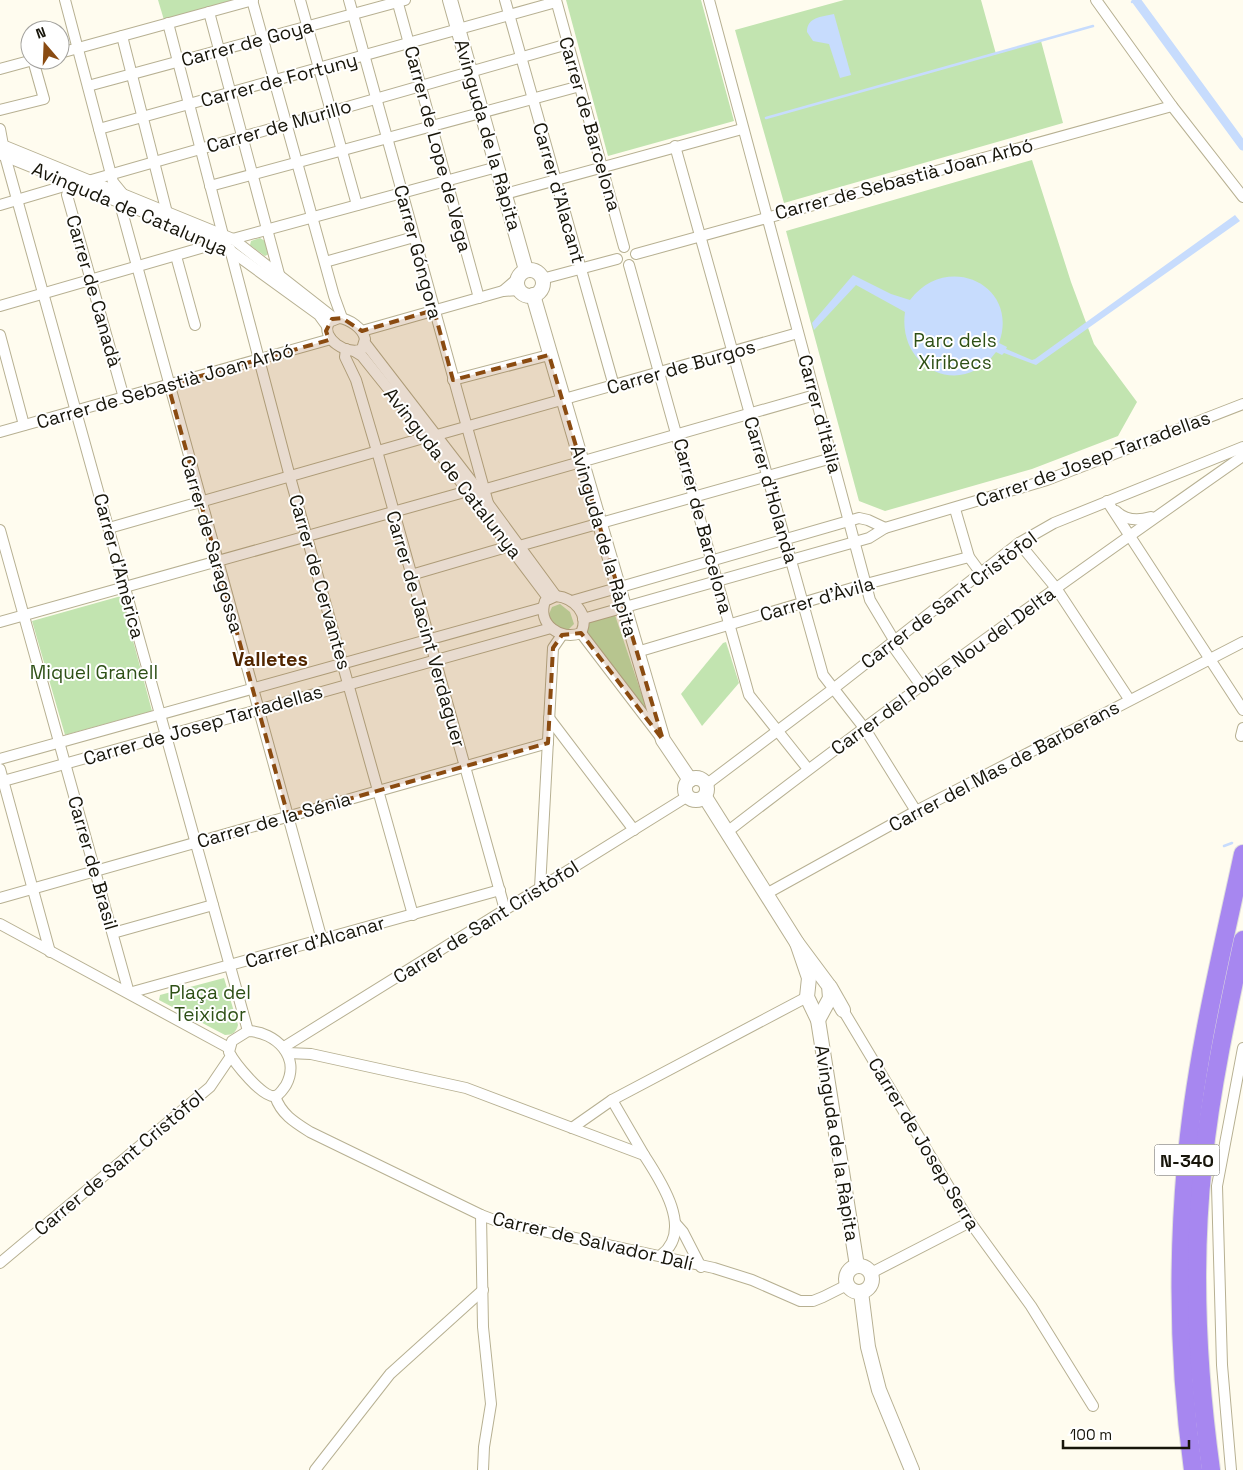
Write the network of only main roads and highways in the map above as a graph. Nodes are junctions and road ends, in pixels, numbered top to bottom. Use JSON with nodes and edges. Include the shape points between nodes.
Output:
{"nodes":[{"id":1,"x":1243,"y":854,"type":"edge"},
{"id":2,"x":1243,"y":940,"type":"edge"},
{"id":3,"x":1183,"y":1359,"type":"junction"},
{"id":4,"x":1187,"y":1470,"type":"edge"},
{"id":5,"x":1193,"y":1470,"type":"edge"},
{"id":6,"x":1211,"y":1470,"type":"edge"}],
"edges":[{"from":1,"to":3,"type":"highway","number":"N-340","via":[[1199,1069],[1186,1164],[1180,1305]]},
{"from":2,"to":6,"type":"highway","number":"N-340","via":[[1216,1072],[1203,1166],[1199,1358]]},
{"from":3,"to":4,"type":"highway"},
{"from":3,"to":5,"type":"highway","number":"N-340"}]}
